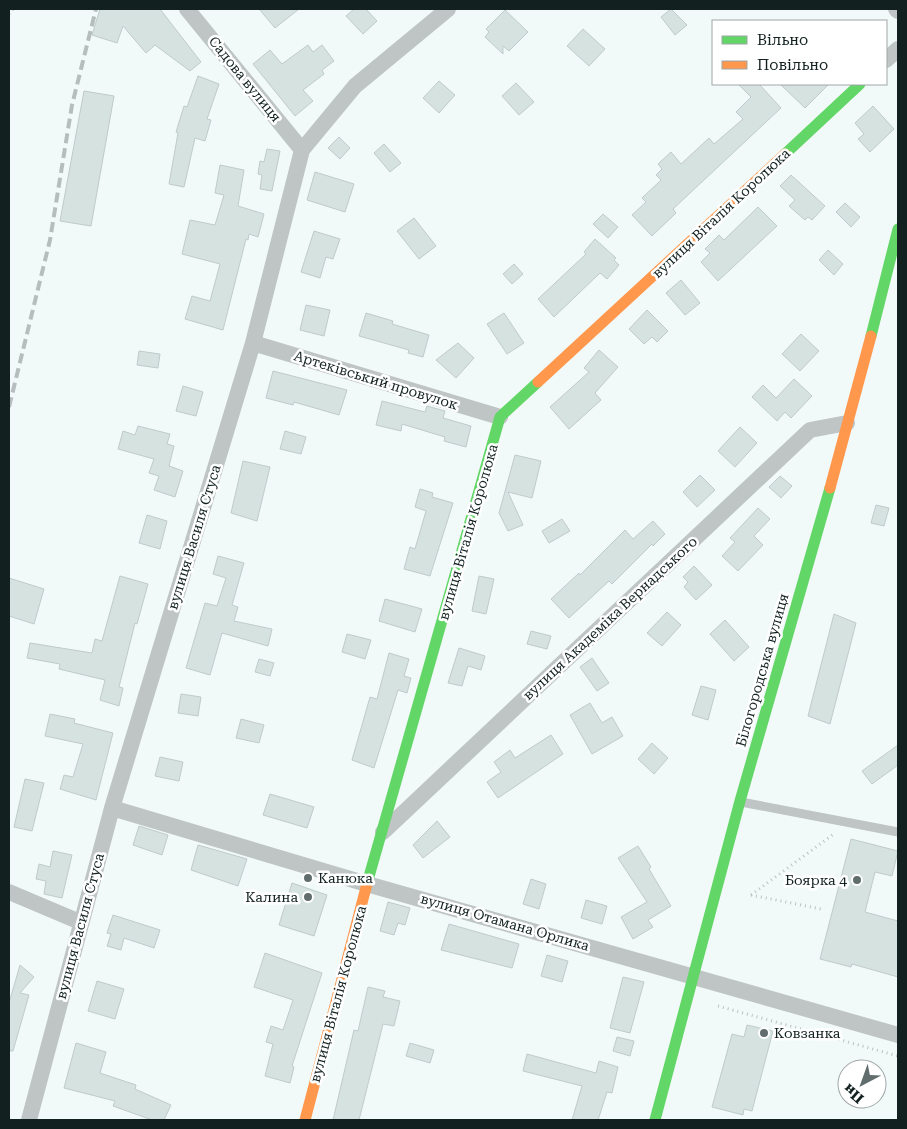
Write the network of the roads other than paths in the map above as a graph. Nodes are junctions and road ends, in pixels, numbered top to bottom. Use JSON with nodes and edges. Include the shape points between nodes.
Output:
{"nodes":[{"id":1,"x":187,"y":9,"type":"edge"},
{"id":2,"x":448,"y":9,"type":"edge"},
{"id":3,"x":898,"y":48,"type":"edge"},
{"id":4,"x":887,"y":59,"type":"edge"},
{"id":5,"x":859,"y":85,"type":"edge"},
{"id":6,"x":302,"y":150,"type":"junction"},
{"id":7,"x":898,"y":229,"type":"edge"},
{"id":8,"x":253,"y":343,"type":"junction"},
{"id":9,"x":500,"y":417,"type":"junction"},
{"id":10,"x":847,"y":423,"type":"junction"},
{"id":11,"x":740,"y":801,"type":"junction"},
{"id":12,"x":112,"y":808,"type":"junction"},
{"id":13,"x":383,"y":832,"type":"junction"},
{"id":14,"x":898,"y":832,"type":"edge"},
{"id":15,"x":367,"y":884,"type":"junction"},
{"id":16,"x":9,"y":892,"type":"edge"},
{"id":17,"x":80,"y":922,"type":"junction"},
{"id":18,"x":694,"y":976,"type":"junction"},
{"id":19,"x":898,"y":1035,"type":"edge"},
{"id":20,"x":29,"y":1120,"type":"edge"},
{"id":21,"x":305,"y":1120,"type":"edge"},
{"id":22,"x":655,"y":1120,"type":"edge"}],
"edges":[{"from":1,"to":6,"type":"street","name":"Садова вулиця"},
{"from":2,"to":6,"type":"street","name":"вулиця Василя Стуса","via":[[355,86]]},
{"from":3,"to":4,"type":"street"},
{"from":5,"to":9,"type":"street","name":"вулиця Віталія Королюка"},
{"from":6,"to":8,"type":"street","name":"вулиця Василя Стуса"},
{"from":7,"to":10,"type":"street","name":"Білогородська вулиця"},
{"from":8,"to":9,"type":"street","name":"Артеківський провулок"},
{"from":8,"to":12,"type":"street","name":"вулиця Василя Стуса"},
{"from":9,"to":13,"type":"street","name":"вулиця Віталія Королюка"},
{"from":10,"to":11,"type":"street","name":"Білогородська вулиця"},
{"from":10,"to":13,"type":"street","name":"вулиця Академіка Вернадського","via":[[810,430]]},
{"from":11,"to":14,"type":"lane"},
{"from":11,"to":18,"type":"street","name":"Білогородська вулиця"},
{"from":12,"to":15,"type":"street","name":"вулиця Отамана Орлика"},
{"from":12,"to":17,"type":"street","name":"вулиця Василя Стуса"},
{"from":13,"to":15,"type":"street","name":"вулиця Віталія Королюка"},
{"from":15,"to":18,"type":"street","name":"вулиця Отамана Орлика"},
{"from":15,"to":21,"type":"street","name":"вулиця Віталія Королюка"},
{"from":16,"to":17,"type":"street"},
{"from":17,"to":20,"type":"street","name":"вулиця Василя Стуса"},
{"from":18,"to":19,"type":"street","name":"вулиця Отамана Орлика"},
{"from":18,"to":22,"type":"street","name":"Білогородська вулиця"}]}
